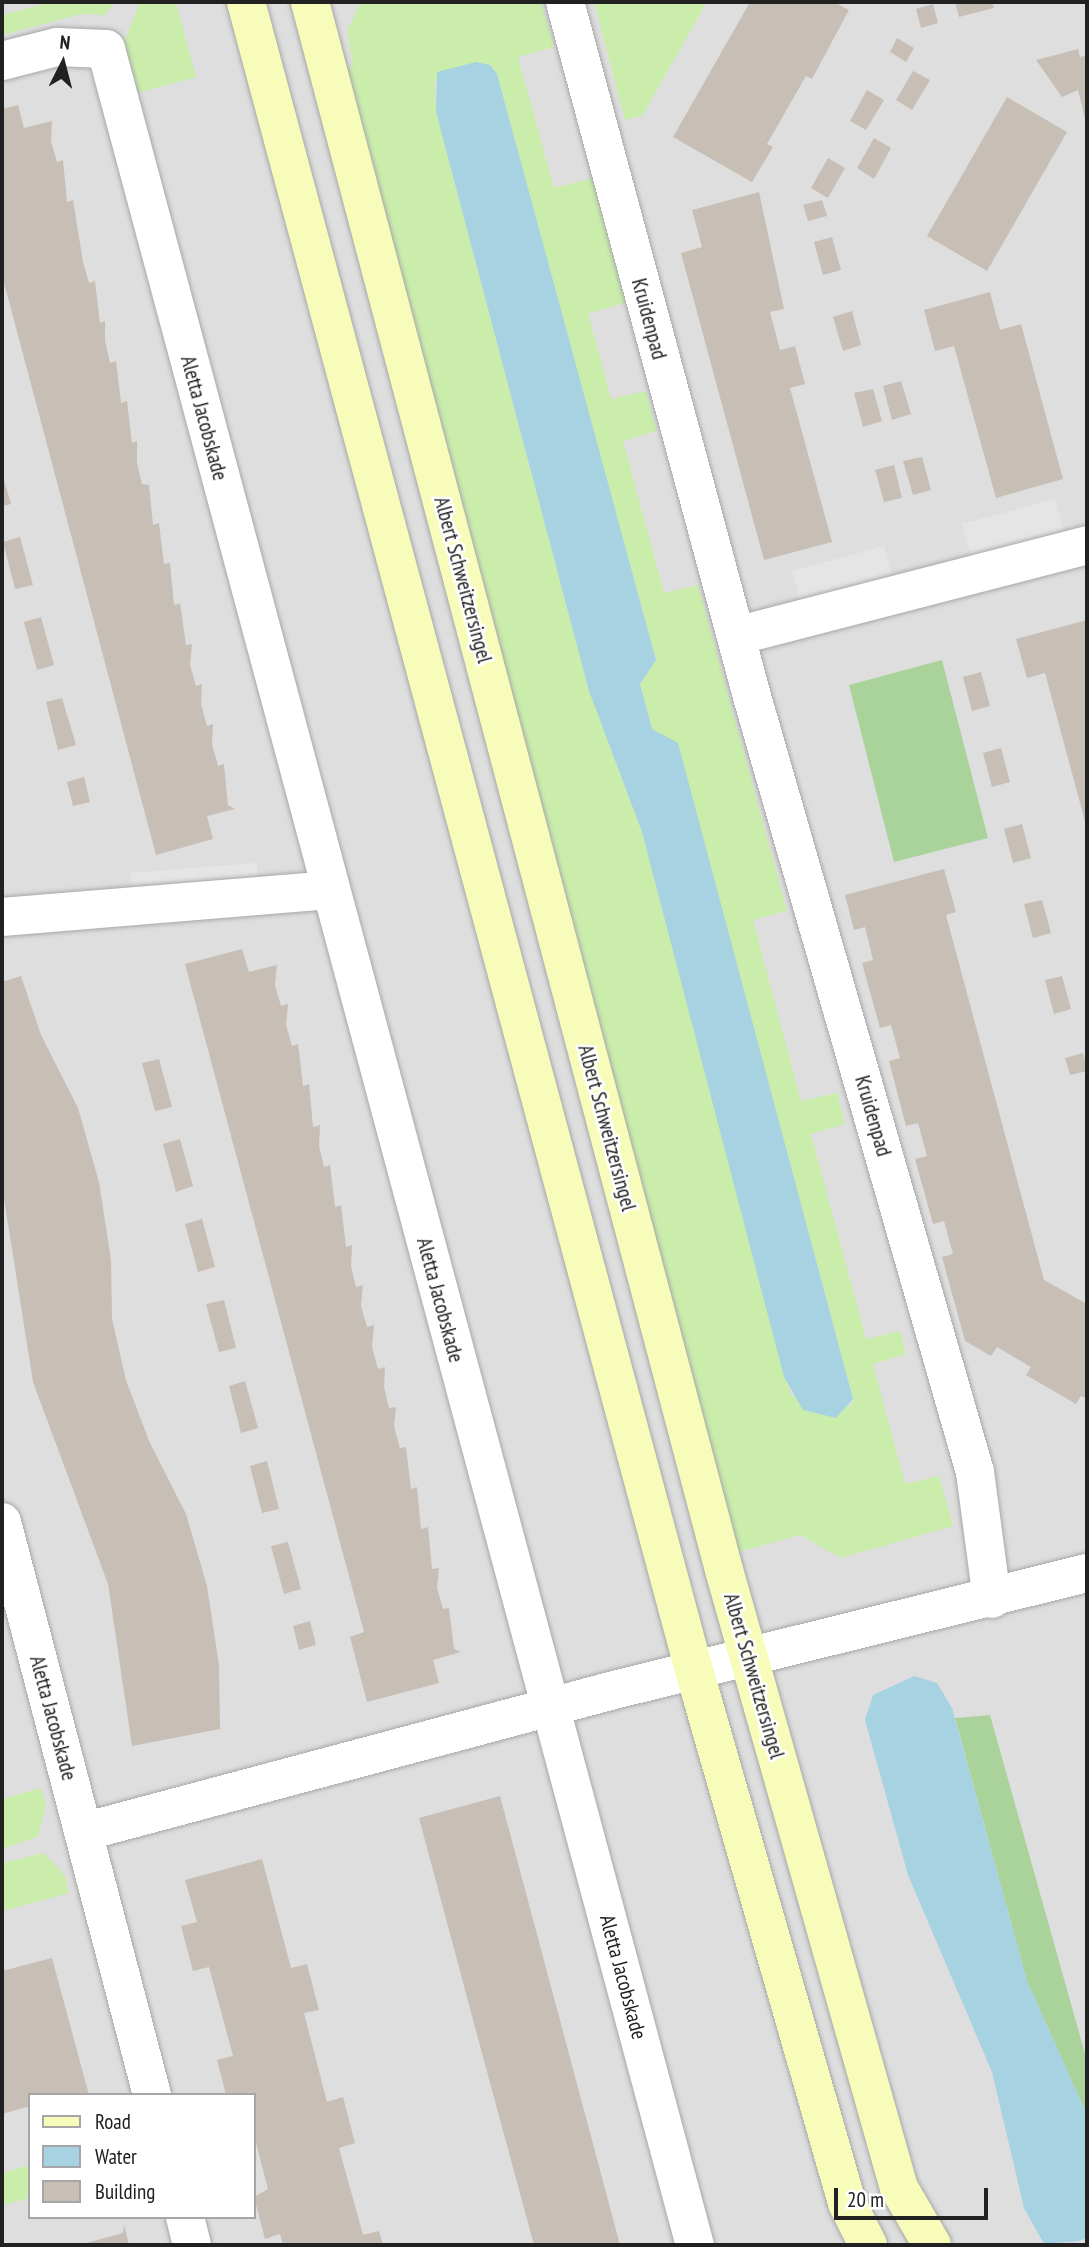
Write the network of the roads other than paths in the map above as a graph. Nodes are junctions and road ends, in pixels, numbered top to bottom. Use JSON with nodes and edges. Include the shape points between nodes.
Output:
{"nodes":[{"id":1,"x":246,"y":2,"type":"edge"},
{"id":2,"x":310,"y":2,"type":"edge"},
{"id":3,"x":565,"y":2,"type":"edge"},
{"id":4,"x":2,"y":61,"type":"edge"},
{"id":5,"x":1087,"y":545,"type":"edge"},
{"id":6,"x":736,"y":636,"type":"junction"},
{"id":7,"x":328,"y":890,"type":"junction"},
{"id":8,"x":2,"y":916,"type":"edge"},
{"id":9,"x":2,"y":1522,"type":"edge"},
{"id":10,"x":1087,"y":1573,"type":"edge"},
{"id":11,"x":992,"y":1599,"type":"junction"},
{"id":12,"x":748,"y":1657,"type":"junction"},
{"id":13,"x":694,"y":1670,"type":"junction"},
{"id":14,"x":551,"y":1710,"type":"junction"},
{"id":15,"x":83,"y":1832,"type":"junction"},
{"id":16,"x":151,"y":2093,"type":"edge"},
{"id":17,"x":185,"y":2219,"type":"edge"},
{"id":18,"x":192,"y":2245,"type":"edge"},
{"id":19,"x":695,"y":2245,"type":"edge"},
{"id":20,"x":868,"y":2245,"type":"edge"},
{"id":21,"x":932,"y":2245,"type":"edge"}],
"edges":[{"from":1,"to":13,"type":"street"},
{"from":2,"to":12,"type":"street","name":"Albert Schweitzersingel"},
{"from":3,"to":6,"type":"street","name":"Kruidenpad"},
{"from":4,"to":7,"type":"street","name":"Aletta Jacobskade","via":[[57,47],[106,49]]},
{"from":5,"to":6,"type":"street"},
{"from":6,"to":11,"type":"street","name":"Kruidenpad","via":[[975,1472]]},
{"from":7,"to":8,"type":"street"},
{"from":7,"to":14,"type":"street","name":"Aletta Jacobskade"},
{"from":9,"to":15,"type":"street","name":"Aletta Jacobskade"},
{"from":10,"to":11,"type":"street"},
{"from":11,"to":12,"type":"street"},
{"from":12,"to":13,"type":"street"},
{"from":12,"to":21,"type":"street","name":"Albert Schweitzersingel","via":[[899,2188]]},
{"from":13,"to":14,"type":"street"},
{"from":13,"to":20,"type":"street","via":[[846,2203]]},
{"from":14,"to":15,"type":"street"},
{"from":14,"to":19,"type":"street","name":"Aletta Jacobskade"},
{"from":15,"to":16,"type":"street","name":"Aletta Jacobskade"},
{"from":17,"to":18,"type":"street"}]}
